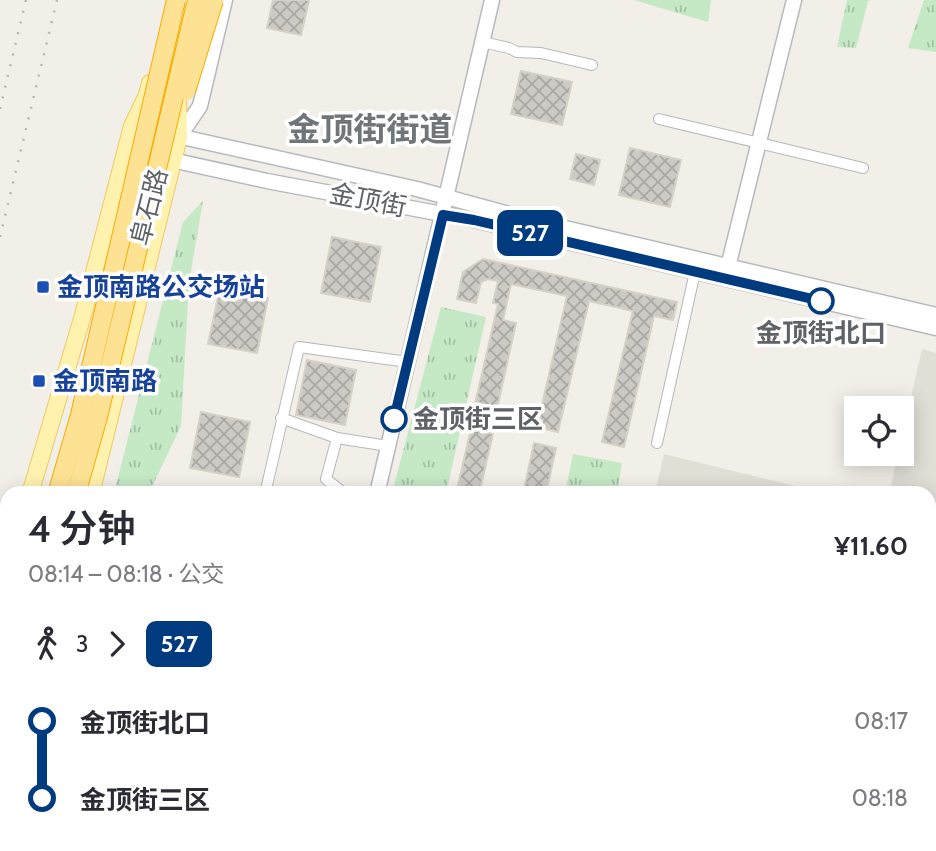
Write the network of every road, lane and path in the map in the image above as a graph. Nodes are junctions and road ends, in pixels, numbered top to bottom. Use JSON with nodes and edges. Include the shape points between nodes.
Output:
{"nodes":[{"id":1,"x":169,"y":0,"type":"edge"},
{"id":2,"x":176,"y":0,"type":"edge"},
{"id":3,"x":199,"y":0,"type":"edge"},
{"id":4,"x":214,"y":0,"type":"edge"},
{"id":5,"x":225,"y":0,"type":"edge"},
{"id":6,"x":492,"y":0,"type":"edge"},
{"id":7,"x":794,"y":0,"type":"edge"},
{"id":8,"x":482,"y":42,"type":"junction"},
{"id":9,"x":592,"y":65,"type":"dead end"},
{"id":10,"x":659,"y":119,"type":"dead end"},
{"id":11,"x":132,"y":126,"type":"junction"},
{"id":12,"x":757,"y":142,"type":"junction"},
{"id":13,"x":172,"y":148,"type":"junction"},
{"id":14,"x":126,"y":150,"type":"junction"},
{"id":15,"x":863,"y":168,"type":"dead end"},
{"id":16,"x":114,"y":197,"type":"junction"},
{"id":17,"x":447,"y":197,"type":"junction"},
{"id":18,"x":162,"y":208,"type":"junction"},
{"id":19,"x":443,"y":215,"type":"junction"},
{"id":20,"x":728,"y":267,"type":"junction"},
{"id":21,"x":695,"y":272,"type":"junction"},
{"id":22,"x":936,"y":315,"type":"edge"},
{"id":23,"x":936,"y":328,"type":"edge"},
{"id":24,"x":408,"y":362,"type":"junction"},
{"id":25,"x":281,"y":418,"type":"junction"},
{"id":26,"x":337,"y":438,"type":"junction"},
{"id":27,"x":657,"y":443,"type":"dead end"},
{"id":28,"x":388,"y":446,"type":"junction"},
{"id":29,"x":32,"y":486,"type":"edge"},
{"id":30,"x":59,"y":486,"type":"edge"},
{"id":31,"x":78,"y":486,"type":"edge"},
{"id":32,"x":93,"y":486,"type":"edge"},
{"id":33,"x":267,"y":486,"type":"edge"},
{"id":34,"x":334,"y":486,"type":"edge"},
{"id":35,"x":381,"y":486,"type":"edge"}],
"edges":[{"from":1,"to":11,"type":"main road","via":[[147,95]]},
{"from":2,"to":30,"type":"highway","name":"阜石路","bridge":true,"via":[[80,415]]},
{"from":3,"to":13,"type":"highway","name":"阜石路","bridge":true},
{"from":4,"to":13,"type":"highway","bridge":true},
{"from":5,"to":13,"type":"main road","via":[[200,106]]},
{"from":6,"to":8,"type":"main road"},
{"from":7,"to":12,"type":"main road"},
{"from":8,"to":9,"type":"street"},
{"from":8,"to":17,"type":"main road"},
{"from":10,"to":12,"type":"street"},
{"from":11,"to":13,"type":"main road","name":"金顶街"},
{"from":11,"to":14,"type":"main road"},
{"from":12,"to":15,"type":"street"},
{"from":12,"to":20,"type":"main road"},
{"from":13,"to":14,"type":"main road","name":"金顶街"},
{"from":13,"to":17,"type":"main road","name":"金顶街"},
{"from":13,"to":18,"type":"main road"},
{"from":13,"to":19,"type":"main road","name":"金顶街"},
{"from":13,"to":31,"type":"highway","name":"阜石路","bridge":true},
{"from":14,"to":16,"type":"main road"},
{"from":16,"to":18,"type":"main road"},
{"from":16,"to":29,"type":"main road"},
{"from":17,"to":19,"type":"main road"},
{"from":17,"to":20,"type":"main road","name":"金顶街"},
{"from":18,"to":32,"type":"main road"},
{"from":19,"to":21,"type":"main road","name":"金顶街"},
{"from":19,"to":24,"type":"main road"},
{"from":20,"to":22,"type":"main road","name":"金顶街"},
{"from":21,"to":23,"type":"main road","name":"金顶街"},
{"from":21,"to":27,"type":"street"},
{"from":24,"to":25,"type":"street","via":[[299,346]]},
{"from":24,"to":28,"type":"main road"},
{"from":25,"to":26,"type":"street"},
{"from":25,"to":33,"type":"street"},
{"from":26,"to":28,"type":"street"},
{"from":26,"to":34,"type":"street","via":[[326,480]]},
{"from":28,"to":35,"type":"main road"}]}
